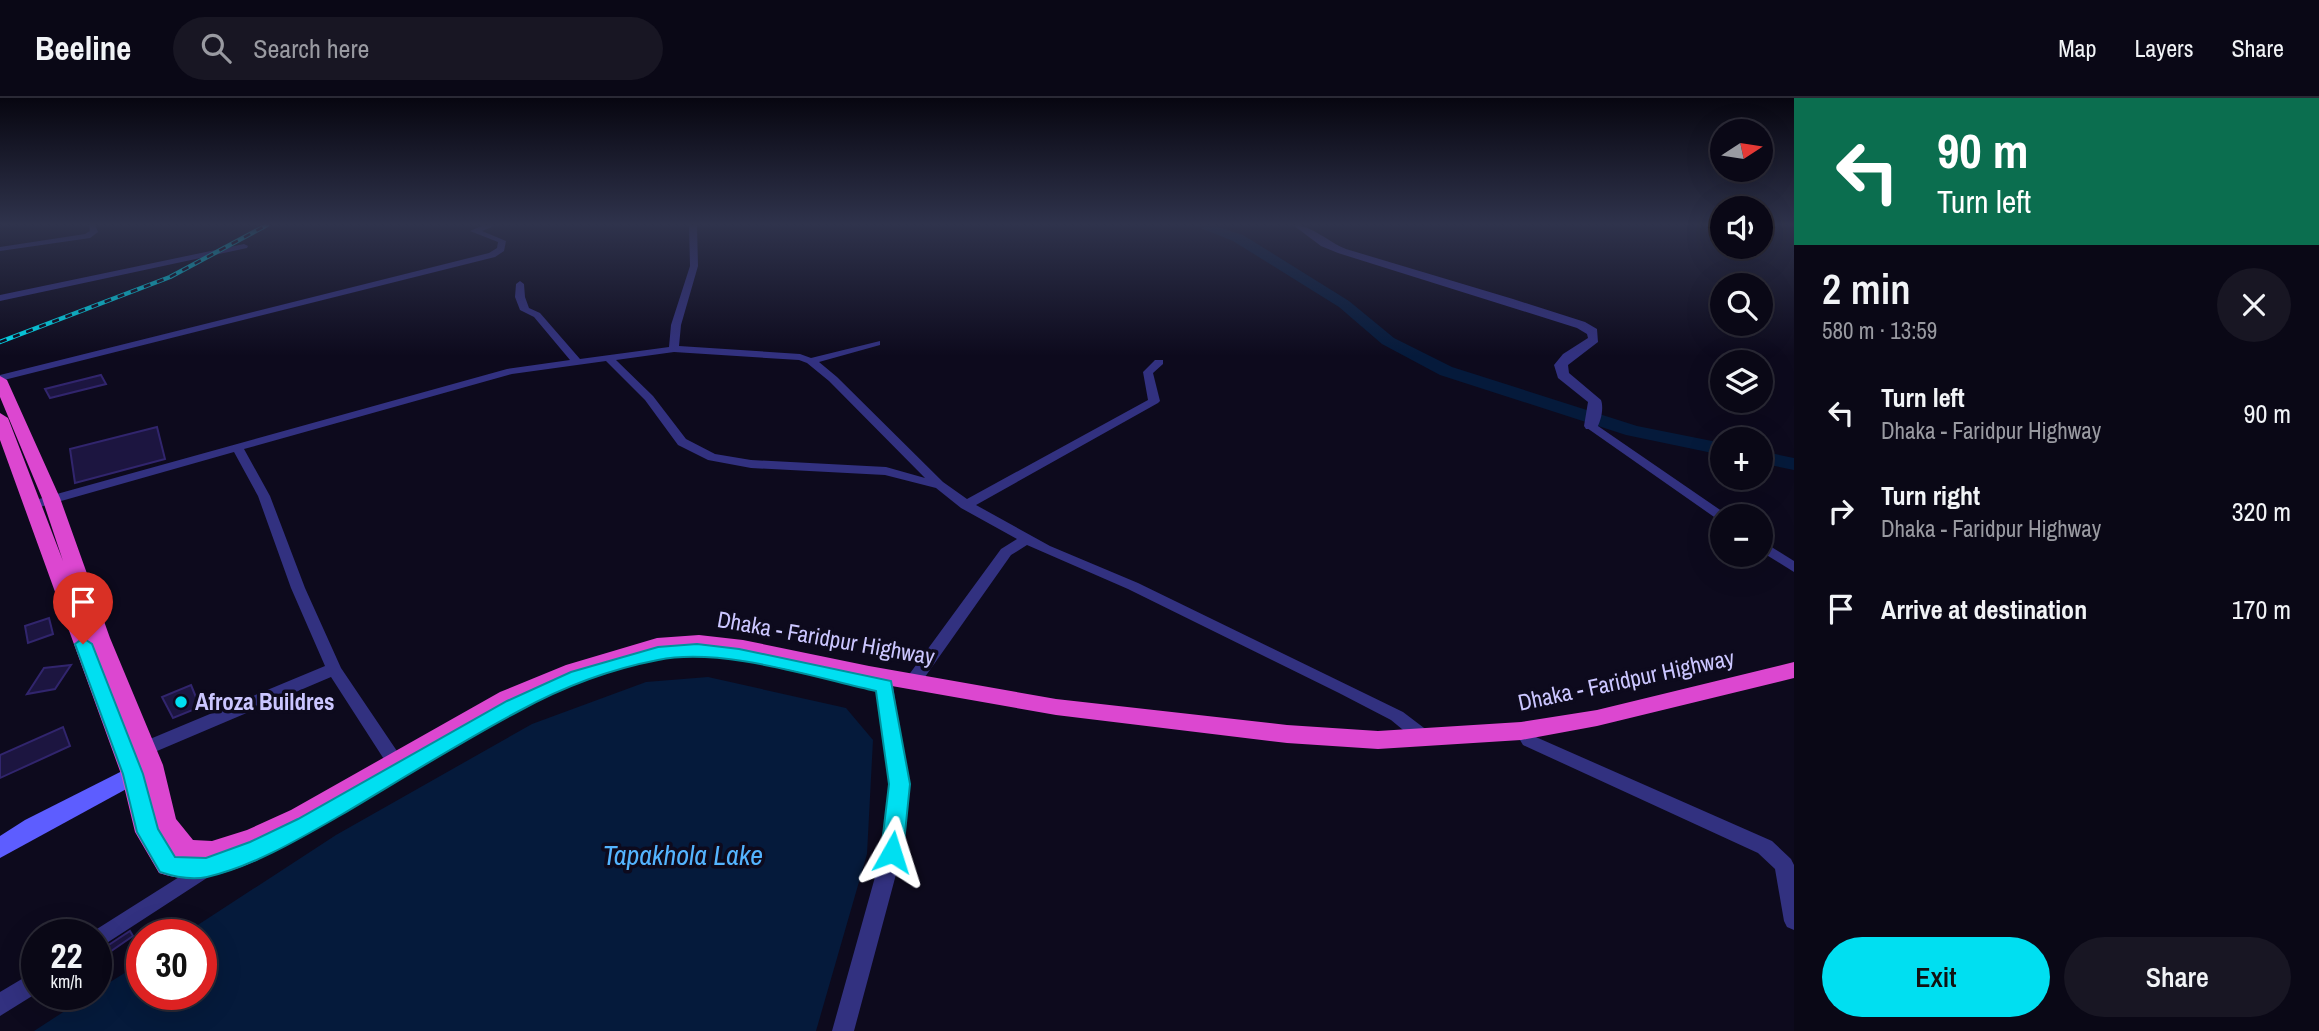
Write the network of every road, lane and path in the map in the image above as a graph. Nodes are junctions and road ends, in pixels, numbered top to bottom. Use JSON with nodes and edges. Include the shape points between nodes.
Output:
{"nodes":[{"id":1,"x":138,"y":269,"type":"edge"},
{"id":2,"x":438,"y":269,"type":"edge"},
{"id":3,"x":693,"y":269,"type":"edge"},
{"id":4,"x":1402,"y":269,"type":"edge"},
{"id":5,"x":520,"y":284,"type":"dead end"},
{"id":6,"x":0,"y":298,"type":"edge"},
{"id":7,"x":876,"y":344,"type":"dead end"},
{"id":8,"x":674,"y":349,"type":"junction"},
{"id":9,"x":607,"y":357,"type":"junction"},
{"id":10,"x":811,"y":360,"type":"junction"},
{"id":11,"x":577,"y":361,"type":"junction"},
{"id":12,"x":1158,"y":362,"type":"dead end"},
{"id":13,"x":0,"y":379,"type":"edge"},
{"id":14,"x":0,"y":418,"type":"edge"},
{"id":15,"x":1591,"y":426,"type":"joint"},
{"id":16,"x":237,"y":447,"type":"junction"},
{"id":17,"x":22,"y":452,"type":"junction"},
{"id":18,"x":939,"y":485,"type":"junction"},
{"id":19,"x":42,"y":502,"type":"junction"},
{"id":20,"x":966,"y":505,"type":"junction"},
{"id":21,"x":1710,"y":508,"type":"edge"},
{"id":22,"x":1027,"y":539,"type":"junction"},
{"id":23,"x":1773,"y":553,"type":"edge"},
{"id":24,"x":1794,"y":568,"type":"edge"},
{"id":25,"x":334,"y":669,"type":"junction"},
{"id":26,"x":575,"y":673,"type":"junction"},
{"id":27,"x":1785,"y":678,"type":"edge"},
{"id":28,"x":919,"y":684,"type":"junction"},
{"id":29,"x":885,"y":686,"type":"junction"},
{"id":30,"x":1682,"y":703,"type":"junction"},
{"id":31,"x":1180,"y":726,"type":"junction"},
{"id":32,"x":1426,"y":739,"type":"junction"},
{"id":33,"x":1529,"y":740,"type":"junction"},
{"id":34,"x":395,"y":762,"type":"junction"},
{"id":35,"x":143,"y":763,"type":"junction"},
{"id":36,"x":0,"y":848,"type":"edge"},
{"id":37,"x":206,"y":868,"type":"junction"},
{"id":38,"x":1794,"y":921,"type":"edge"},
{"id":39,"x":112,"y":930,"type":"edge"},
{"id":40,"x":21,"y":991,"type":"edge"},
{"id":41,"x":0,"y":1005,"type":"edge"},
{"id":42,"x":843,"y":1031,"type":"edge"}],
"edges":[{"from":1,"to":6,"type":"street"},
{"from":2,"to":13,"type":"street"},
{"from":3,"to":8,"type":"street","via":[[676,325]]},
{"from":4,"to":15,"type":"street","via":[[1509,300],[1593,332],[1594,340],[1561,365],[1563,375],[1596,405]]},
{"from":5,"to":11,"type":"street","via":[[524,310],[537,314]]},
{"from":7,"to":10,"type":"street"},
{"from":8,"to":9,"type":"street"},
{"from":8,"to":10,"type":"street"},
{"from":9,"to":11,"type":"street"},
{"from":9,"to":18,"type":"street","via":[[649,398],[682,442],[712,457],[751,464],[886,471]]},
{"from":10,"to":18,"type":"street"},
{"from":11,"to":16,"type":"street","via":[[511,371]]},
{"from":12,"to":20,"type":"street","via":[[1148,372],[1154,401]]},
{"from":13,"to":17,"type":"highway","name":"Dhaka - Faridpur Highway"},
{"from":14,"to":17,"type":"highway","name":"Dhaka - Faridpur Highway"},
{"from":15,"to":21,"type":"street"},
{"from":16,"to":19,"type":"street"},
{"from":16,"to":25,"type":"street","via":[[264,495]]},
{"from":17,"to":19,"type":"highway","name":"Dhaka - Faridpur Highway"},
{"from":18,"to":20,"type":"street"},
{"from":19,"to":35,"type":"highway","name":"Dhaka - Faridpur Highway","via":[[91,641]]},
{"from":20,"to":22,"type":"street"},
{"from":22,"to":28,"type":"street","via":[[1006,552]]},
{"from":22,"to":32,"type":"street","via":[[1397,716]]},
{"from":23,"to":24,"type":"street"},
{"from":25,"to":34,"type":"street"},
{"from":25,"to":35,"type":"street"},
{"from":26,"to":28,"type":"highway","name":"Dhaka - Faridpur Highway","via":[[657,645],[699,642]]},
{"from":26,"to":29,"type":"highway","name":"Dhaka - Faridpur Highway","via":[[658,653],[697,650]]},
{"from":26,"to":34,"type":"highway","name":"Dhaka - Faridpur Highway","via":[[508,698]]},
{"from":26,"to":37,"type":"highway","name":"Dhaka - Faridpur Highway","via":[[305,825]]},
{"from":27,"to":30,"type":"highway","name":"Dhaka - Faridpur Highway"},
{"from":28,"to":29,"type":"highway","name":"Dhaka - Faridpur Highway"},
{"from":28,"to":31,"type":"highway","name":"Dhaka - Faridpur Highway","via":[[1055,716]]},
{"from":29,"to":42,"type":"street","via":[[900,784],[892,852]]},
{"from":30,"to":32,"type":"highway","name":"Dhaka - Faridpur Highway","via":[[1521,731]]},
{"from":30,"to":33,"type":"highway","name":"Dhaka - Faridpur Highway","via":[[1607,727]]},
{"from":31,"to":32,"type":"highway","name":"Dhaka - Faridpur Highway","via":[[1378,740]]},
{"from":31,"to":33,"type":"highway","name":"Dhaka - Faridpur Highway","via":[[1382,750]]},
{"from":33,"to":38,"type":"street","via":[[1765,847],[1784,865]]},
{"from":34,"to":35,"type":"highway","name":"Dhaka - Faridpur Highway","via":[[254,839],[201,853],[186,851],[164,823]]},
{"from":35,"to":36,"type":"main road"},
{"from":35,"to":37,"type":"highway","name":"Dhaka - Faridpur Highway","via":[[148,832],[168,865]]},
{"from":37,"to":39,"type":"street"},
{"from":40,"to":41,"type":"street"}]}
